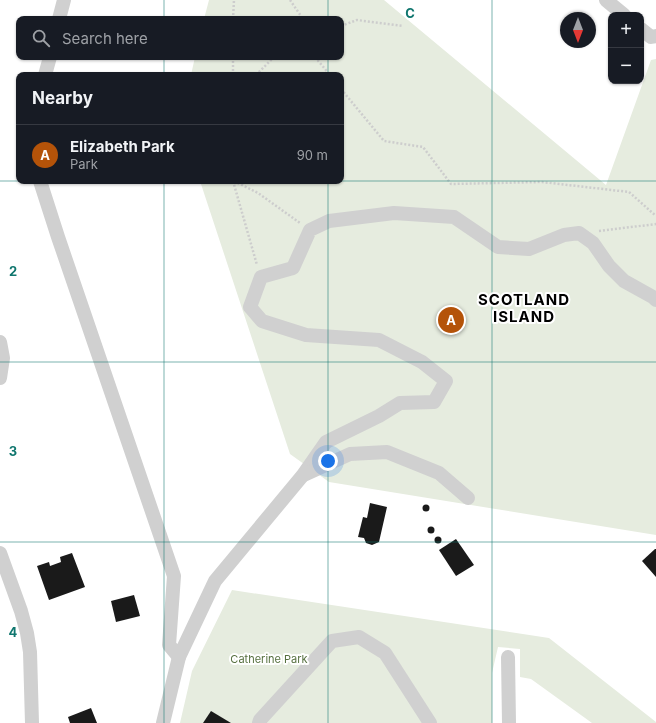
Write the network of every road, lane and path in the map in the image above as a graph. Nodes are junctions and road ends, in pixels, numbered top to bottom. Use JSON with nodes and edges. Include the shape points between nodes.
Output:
{"nodes":[{"id":1,"x":64,"y":0,"type":"edge"},
{"id":2,"x":234,"y":0,"type":"edge"},
{"id":3,"x":290,"y":0,"type":"edge"},
{"id":4,"x":606,"y":0,"type":"edge"},
{"id":5,"x":620,"y":12,"type":"edge"},
{"id":6,"x":60,"y":16,"type":"edge"},
{"id":7,"x":234,"y":16,"type":"edge"},
{"id":8,"x":301,"y":16,"type":"edge"},
{"id":9,"x":344,"y":25,"type":"edge"},
{"id":10,"x":403,"y":26,"type":"dead end"},
{"id":11,"x":644,"y":31,"type":"edge"},
{"id":12,"x":656,"y":36,"type":"edge"},
{"id":13,"x":49,"y":60,"type":"edge"},
{"id":14,"x":233,"y":60,"type":"edge"},
{"id":15,"x":271,"y":60,"type":"edge"},
{"id":16,"x":318,"y":60,"type":"edge"},
{"id":17,"x":46,"y":72,"type":"edge"},
{"id":18,"x":233,"y":72,"type":"edge"},
{"id":19,"x":259,"y":72,"type":"edge"},
{"id":20,"x":328,"y":72,"type":"edge"},
{"id":21,"x":344,"y":93,"type":"edge"},
{"id":22,"x":41,"y":184,"type":"edge"},
{"id":23,"x":235,"y":184,"type":"edge"},
{"id":24,"x":240,"y":184,"type":"edge"},
{"id":25,"x":656,"y":216,"type":"edge"},
{"id":26,"x":656,"y":224,"type":"edge"},
{"id":27,"x":310,"y":230,"type":"junction"},
{"id":28,"x":579,"y":234,"type":"junction"},
{"id":29,"x":261,"y":278,"type":"junction"},
{"id":30,"x":656,"y":300,"type":"edge"},
{"id":31,"x":0,"y":342,"type":"edge"},
{"id":32,"x":0,"y":378,"type":"edge"},
{"id":33,"x":303,"y":475,"type":"junction"},
{"id":34,"x":468,"y":498,"type":"dead end"},
{"id":35,"x":0,"y":553,"type":"edge"},
{"id":36,"x":179,"y":657,"type":"junction"},
{"id":37,"x":508,"y":657,"type":"dead end"},
{"id":38,"x":32,"y":723,"type":"edge"},
{"id":39,"x":163,"y":723,"type":"edge"},
{"id":40,"x":259,"y":723,"type":"edge"},
{"id":41,"x":430,"y":723,"type":"edge"},
{"id":42,"x":509,"y":723,"type":"edge"}],
"edges":[{"from":1,"to":6,"type":"street"},
{"from":2,"to":7,"type":"path"},
{"from":3,"to":8,"type":"path"},
{"from":4,"to":5,"type":"street"},
{"from":9,"to":10,"type":"path","via":[[357,20]]},
{"from":11,"to":12,"type":"street","via":[[651,37]]},
{"from":13,"to":17,"type":"street"},
{"from":14,"to":18,"type":"path"},
{"from":15,"to":19,"type":"path"},
{"from":16,"to":20,"type":"path"},
{"from":21,"to":25,"type":"path","via":[[384,141],[422,147],[451,184],[542,182],[629,192]]},
{"from":22,"to":36,"type":"street","via":[[174,576],[170,645]]},
{"from":23,"to":29,"type":"path"},
{"from":24,"to":27,"type":"path","via":[[258,193]]},
{"from":26,"to":28,"type":"path"},
{"from":27,"to":28,"type":"street","via":[[329,221],[394,213],[454,217],[498,246],[529,249],[564,235]]},
{"from":27,"to":29,"type":"street","via":[[293,268]]},
{"from":28,"to":30,"type":"street","via":[[593,243],[609,266],[624,281]]},
{"from":29,"to":33,"type":"street","via":[[250,307],[262,321],[306,335],[379,340],[422,362],[446,381],[434,402],[400,403],[326,442]]},
{"from":31,"to":32,"type":"street","via":[[4,358]]},
{"from":33,"to":34,"type":"street","via":[[350,454],[387,452],[439,474]]},
{"from":33,"to":36,"type":"street","via":[[215,581]]},
{"from":35,"to":38,"type":"street","via":[[27,633]]},
{"from":36,"to":39,"type":"street"},
{"from":37,"to":42,"type":"street"},
{"from":40,"to":41,"type":"street","via":[[332,641],[359,637],[385,653]]}]}
